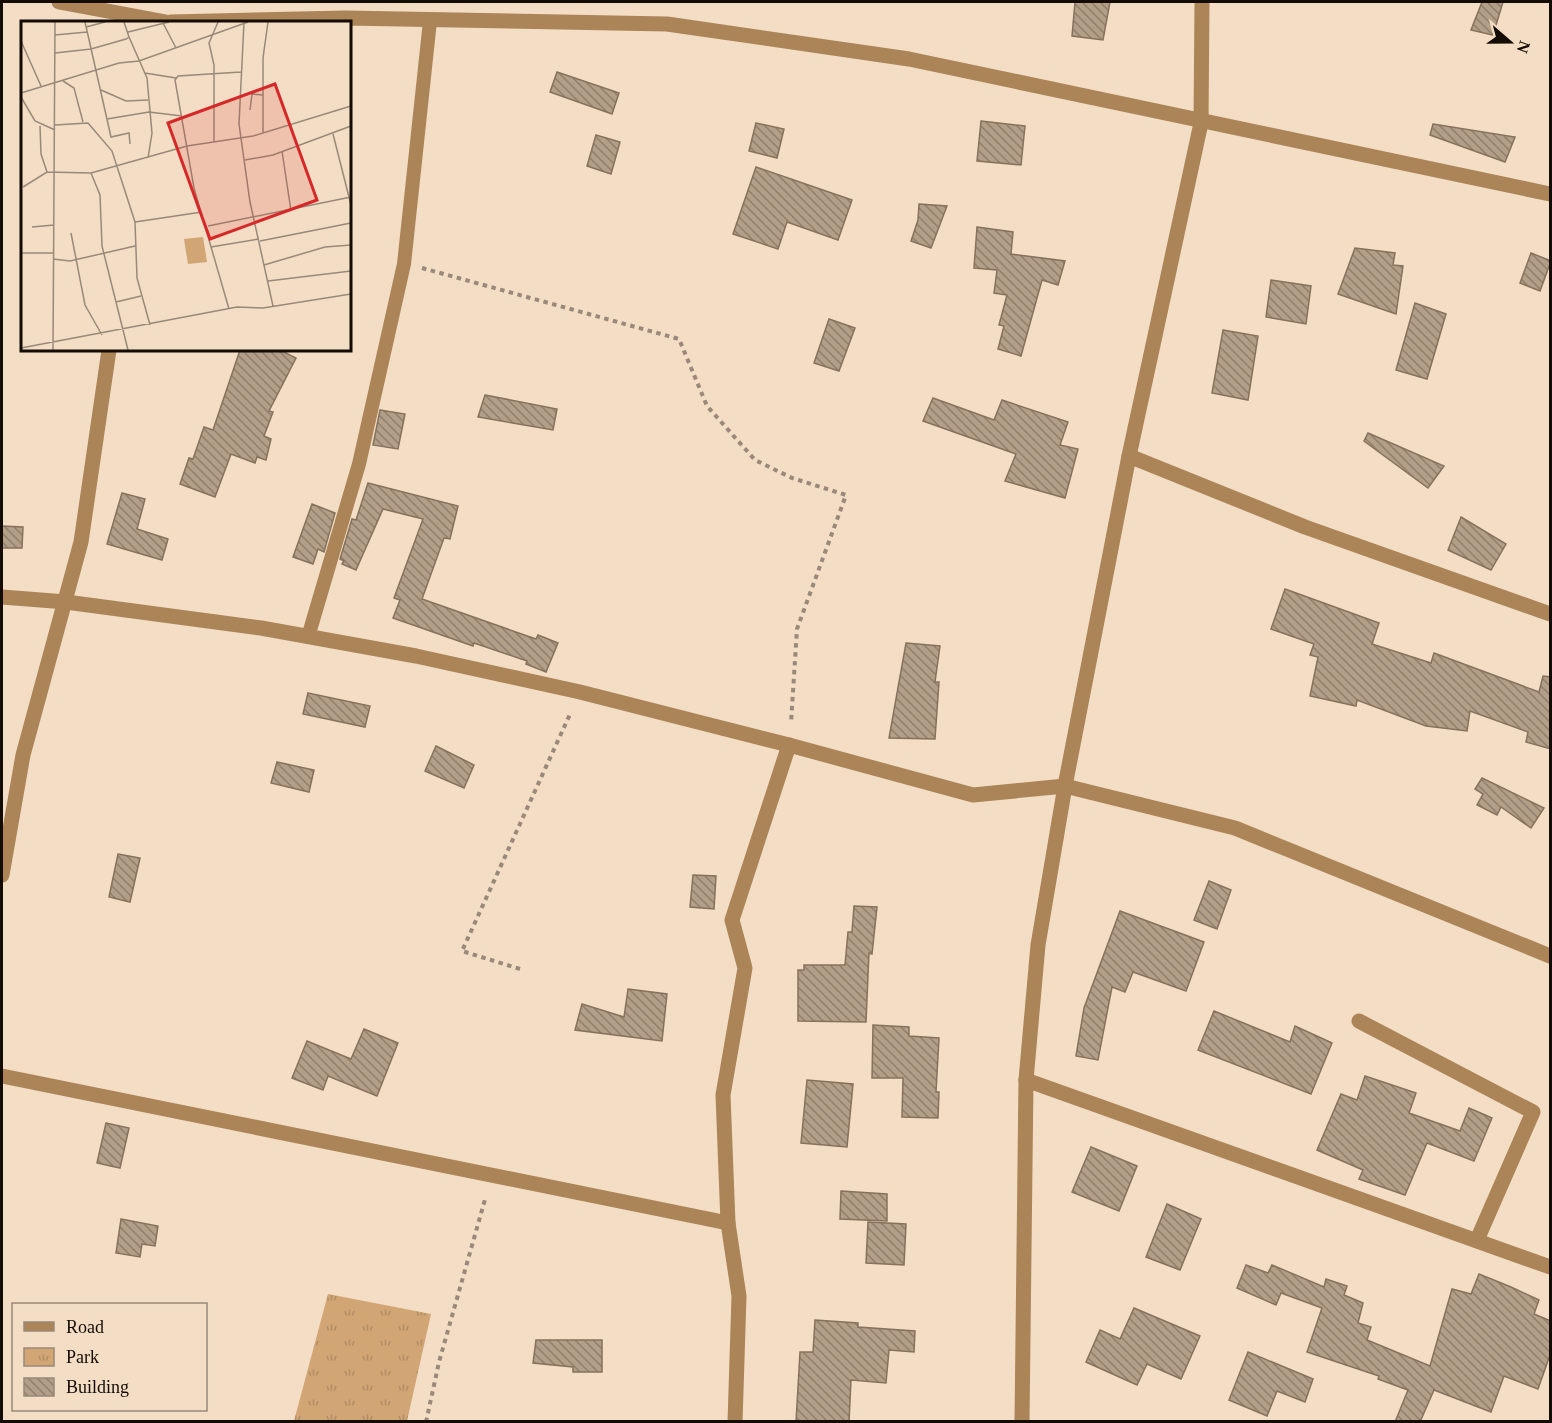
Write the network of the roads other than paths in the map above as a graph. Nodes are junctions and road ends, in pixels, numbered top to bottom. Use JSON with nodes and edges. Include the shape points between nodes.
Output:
{"nodes":[{"id":1,"x":59,"y":2,"type":"edge"},
{"id":2,"x":349,"y":2,"type":"edge"},
{"id":3,"x":1202,"y":2,"type":"edge"},
{"id":4,"x":346,"y":18,"type":"junction"},
{"id":5,"x":161,"y":21,"type":"edge"},
{"id":6,"x":215,"y":21,"type":"edge"},
{"id":7,"x":430,"y":21,"type":"junction"},
{"id":8,"x":1201,"y":123,"type":"junction"},
{"id":9,"x":1551,"y":194,"type":"edge"},
{"id":10,"x":109,"y":351,"type":"edge"},
{"id":11,"x":1129,"y":456,"type":"junction"},
{"id":12,"x":2,"y":597,"type":"edge"},
{"id":13,"x":66,"y":602,"type":"junction"},
{"id":14,"x":1551,"y":614,"type":"edge"},
{"id":15,"x":308,"y":637,"type":"junction"},
{"id":16,"x":789,"y":745,"type":"junction"},
{"id":17,"x":1065,"y":786,"type":"junction"},
{"id":18,"x":2,"y":875,"type":"edge"},
{"id":19,"x":1551,"y":956,"type":"edge"},
{"id":20,"x":1359,"y":1021,"type":"dead end"},
{"id":21,"x":2,"y":1076,"type":"edge"},
{"id":22,"x":1026,"y":1080,"type":"junction"},
{"id":23,"x":728,"y":1223,"type":"junction"},
{"id":24,"x":1477,"y":1240,"type":"junction"},
{"id":25,"x":1551,"y":1267,"type":"edge"},
{"id":26,"x":735,"y":1422,"type":"edge"},
{"id":27,"x":1022,"y":1422,"type":"edge"}],
"edges":[{"from":1,"to":5,"type":"street"},
{"from":2,"to":4,"type":"street"},
{"from":3,"to":8,"type":"street"},
{"from":4,"to":6,"type":"street"},
{"from":4,"to":7,"type":"street"},
{"from":7,"to":8,"type":"street","via":[[668,24],[909,59]]},
{"from":7,"to":15,"type":"lane","via":[[404,264],[359,464]]},
{"from":8,"to":9,"type":"street"},
{"from":8,"to":11,"type":"street"},
{"from":10,"to":13,"type":"street","via":[[81,542]]},
{"from":11,"to":14,"type":"street","via":[[1305,527]]},
{"from":11,"to":17,"type":"street"},
{"from":12,"to":13,"type":"street"},
{"from":13,"to":15,"type":"street"},
{"from":13,"to":18,"type":"street","via":[[23,755]]},
{"from":15,"to":16,"type":"street","via":[[580,692]]},
{"from":16,"to":17,"type":"street","via":[[974,795]]},
{"from":16,"to":23,"type":"street","via":[[732,920],[745,968],[723,1095]]},
{"from":17,"to":19,"type":"street","via":[[1235,828]]},
{"from":17,"to":22,"type":"street","via":[[1038,945]]},
{"from":20,"to":24,"type":"street","via":[[1533,1112]]},
{"from":21,"to":23,"type":"street"},
{"from":22,"to":24,"type":"street"},
{"from":22,"to":27,"type":"street"},
{"from":23,"to":26,"type":"street","via":[[739,1296]]},
{"from":24,"to":25,"type":"street"}]}
